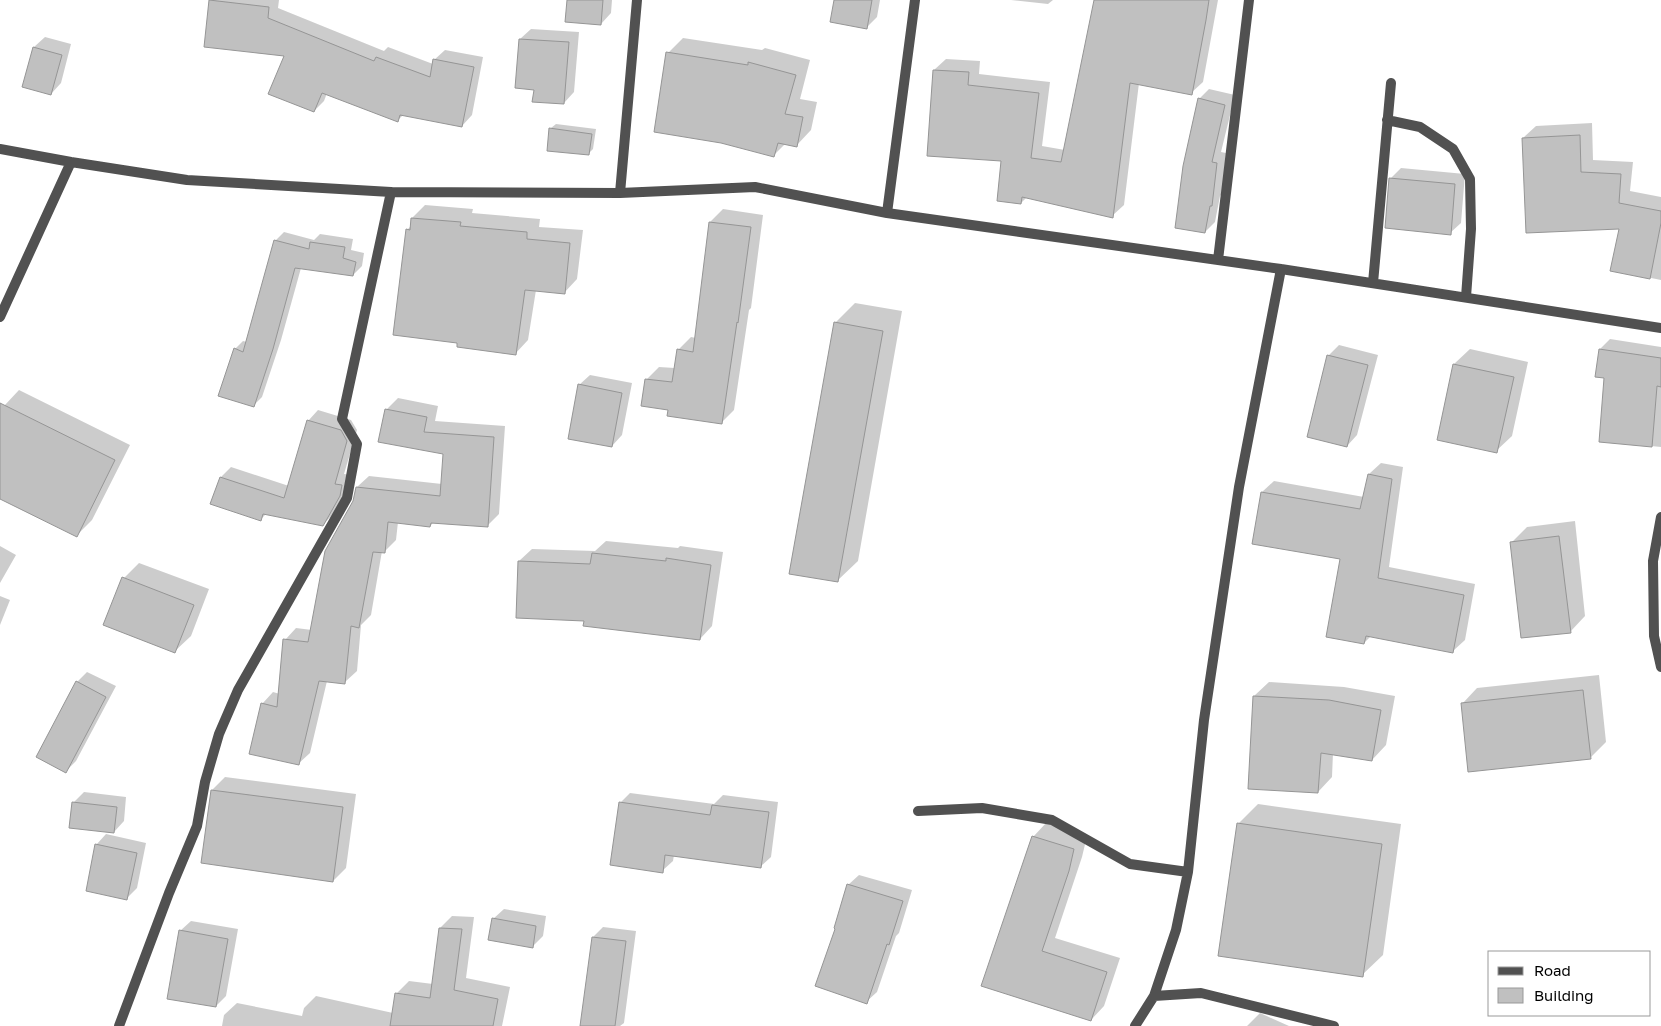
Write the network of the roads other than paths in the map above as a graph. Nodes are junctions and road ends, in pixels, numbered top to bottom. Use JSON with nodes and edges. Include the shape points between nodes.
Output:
{"nodes":[{"id":1,"x":637,"y":0,"type":"edge"},
{"id":2,"x":915,"y":0,"type":"edge"},
{"id":3,"x":1250,"y":0,"type":"edge"},
{"id":4,"x":1391,"y":83,"type":"dead end"},
{"id":5,"x":1387,"y":120,"type":"junction"},
{"id":6,"x":0,"y":149,"type":"edge"},
{"id":7,"x":71,"y":162,"type":"junction"},
{"id":8,"x":391,"y":192,"type":"junction"},
{"id":9,"x":620,"y":193,"type":"junction"},
{"id":10,"x":887,"y":213,"type":"junction"},
{"id":11,"x":1218,"y":260,"type":"junction"},
{"id":12,"x":1281,"y":269,"type":"junction"},
{"id":13,"x":1373,"y":283,"type":"junction"},
{"id":14,"x":1466,"y":297,"type":"junction"},
{"id":15,"x":0,"y":317,"type":"edge"},
{"id":16,"x":1661,"y":328,"type":"edge"},
{"id":17,"x":1661,"y":517,"type":"edge"},
{"id":18,"x":1661,"y":667,"type":"edge"},
{"id":19,"x":918,"y":811,"type":"dead end"},
{"id":20,"x":1188,"y":872,"type":"junction"},
{"id":21,"x":1154,"y":996,"type":"junction"},
{"id":22,"x":119,"y":1026,"type":"edge"},
{"id":23,"x":1135,"y":1026,"type":"edge"},
{"id":24,"x":1334,"y":1026,"type":"edge"}],
"edges":[{"from":1,"to":9,"type":"street"},
{"from":2,"to":10,"type":"street"},
{"from":3,"to":11,"type":"street"},
{"from":4,"to":5,"type":"street"},
{"from":5,"to":13,"type":"street"},
{"from":5,"to":14,"type":"street","via":[[1420,127],[1453,150],[1470,179],[1471,229]]},
{"from":6,"to":7,"type":"street"},
{"from":7,"to":8,"type":"street","via":[[187,180]]},
{"from":7,"to":15,"type":"street"},
{"from":8,"to":9,"type":"street"},
{"from":8,"to":22,"type":"street","via":[[342,419],[357,444],[347,498],[238,690],[206,782],[197,826]]},
{"from":9,"to":10,"type":"street","via":[[754,187]]},
{"from":10,"to":11,"type":"street"},
{"from":11,"to":12,"type":"street"},
{"from":12,"to":13,"type":"street"},
{"from":12,"to":20,"type":"street","via":[[1237,497],[1204,720]]},
{"from":13,"to":14,"type":"street"},
{"from":14,"to":16,"type":"street"},
{"from":17,"to":18,"type":"street","via":[[1653,561],[1654,636]]},
{"from":19,"to":20,"type":"street","via":[[982,808],[1052,820],[1130,864]]},
{"from":20,"to":21,"type":"street","via":[[1176,930]]},
{"from":21,"to":23,"type":"street"},
{"from":21,"to":24,"type":"street","via":[[1201,994]]}]}
